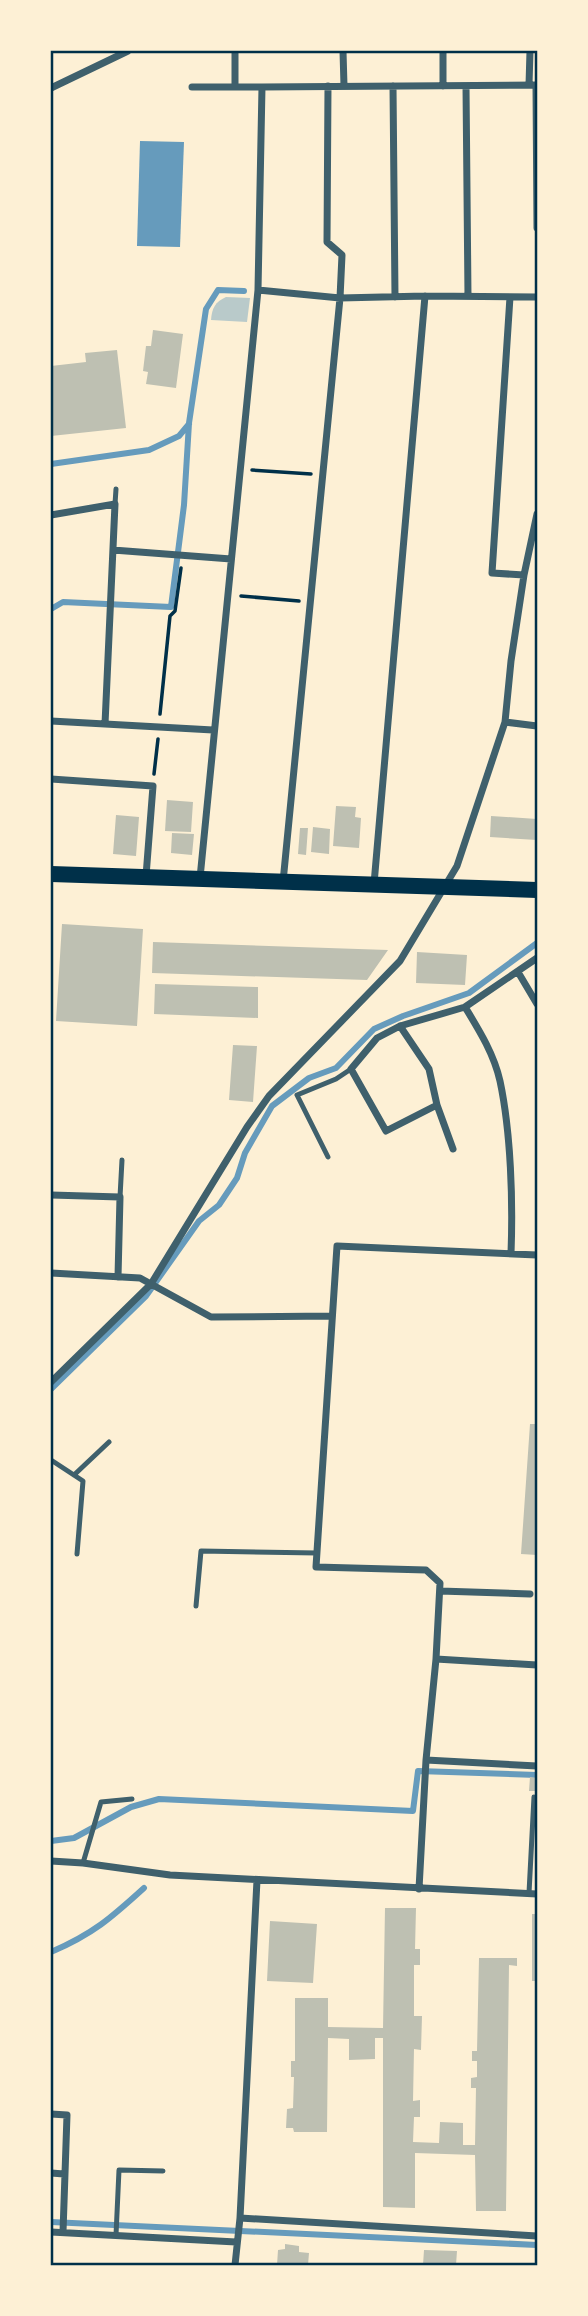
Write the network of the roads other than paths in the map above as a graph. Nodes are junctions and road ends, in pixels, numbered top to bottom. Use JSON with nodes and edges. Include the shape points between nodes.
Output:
{"nodes":[{"id":1,"x":128,"y":51,"type":"edge"},
{"id":2,"x":235,"y":51,"type":"edge"},
{"id":3,"x":344,"y":51,"type":"edge"},
{"id":4,"x":443,"y":51,"type":"edge"},
{"id":5,"x":530,"y":51,"type":"edge"},
{"id":6,"x":534,"y":85,"type":"edge"},
{"id":7,"x":235,"y":86,"type":"junction"},
{"id":8,"x":328,"y":86,"type":"junction"},
{"id":9,"x":344,"y":86,"type":"junction"},
{"id":10,"x":393,"y":86,"type":"junction"},
{"id":11,"x":443,"y":86,"type":"junction"},
{"id":12,"x":466,"y":86,"type":"junction"},
{"id":13,"x":262,"y":87,"type":"junction"},
{"id":14,"x":51,"y":88,"type":"edge"},
{"id":15,"x":192,"y":88,"type":"dead end"},
{"id":16,"x":537,"y":228,"type":"edge"},
{"id":17,"x":258,"y":290,"type":"junction"},
{"id":18,"x":425,"y":296,"type":"junction"},
{"id":19,"x":468,"y":296,"type":"junction"},
{"id":20,"x":395,"y":297,"type":"junction"},
{"id":21,"x":510,"y":297,"type":"junction"},
{"id":22,"x":537,"y":297,"type":"edge"},
{"id":23,"x":340,"y":298,"type":"junction"},
{"id":24,"x":116,"y":489,"type":"dead end"},
{"id":25,"x":115,"y":504,"type":"junction"},
{"id":26,"x":51,"y":514,"type":"edge"},
{"id":27,"x":537,"y":514,"type":"edge"},
{"id":28,"x":113,"y":550,"type":"junction"},
{"id":29,"x":230,"y":559,"type":"junction"},
{"id":30,"x":524,"y":575,"type":"junction"},
{"id":31,"x":51,"y":721,"type":"edge"},
{"id":32,"x":505,"y":722,"type":"junction"},
{"id":33,"x":105,"y":724,"type":"junction"},
{"id":34,"x":537,"y":726,"type":"edge"},
{"id":35,"x":213,"y":730,"type":"junction"},
{"id":36,"x":51,"y":779,"type":"edge"},
{"id":37,"x":51,"y":874,"type":"edge"},
{"id":38,"x":146,"y":877,"type":"junction"},
{"id":39,"x":200,"y":878,"type":"junction"},
{"id":40,"x":283,"y":883,"type":"junction"},
{"id":41,"x":374,"y":885,"type":"junction"},
{"id":42,"x":443,"y":888,"type":"junction"},
{"id":43,"x":537,"y":890,"type":"edge"},
{"id":44,"x":537,"y":958,"type":"edge"},
{"id":45,"x":517,"y":972,"type":"junction"},
{"id":46,"x":537,"y":1004,"type":"edge"},
{"id":47,"x":465,"y":1007,"type":"junction"},
{"id":48,"x":400,"y":1026,"type":"junction"},
{"id":49,"x":351,"y":1069,"type":"junction"},
{"id":50,"x":437,"y":1105,"type":"junction"},
{"id":51,"x":453,"y":1149,"type":"dead end"},
{"id":52,"x":328,"y":1157,"type":"dead end"},
{"id":53,"x":122,"y":1160,"type":"dead end"},
{"id":54,"x":51,"y":1195,"type":"edge"},
{"id":55,"x":120,"y":1197,"type":"junction"},
{"id":56,"x":511,"y":1254,"type":"junction"},
{"id":57,"x":537,"y":1255,"type":"edge"},
{"id":58,"x":51,"y":1273,"type":"edge"},
{"id":59,"x":118,"y":1277,"type":"junction"},
{"id":60,"x":151,"y":1284,"type":"junction"},
{"id":61,"x":332,"y":1316,"type":"junction"},
{"id":62,"x":51,"y":1382,"type":"edge"},
{"id":63,"x":109,"y":1442,"type":"dead end"},
{"id":64,"x":51,"y":1460,"type":"edge"},
{"id":65,"x":74,"y":1475,"type":"junction"},
{"id":66,"x":317,"y":1553,"type":"junction"},
{"id":67,"x":77,"y":1554,"type":"dead end"},
{"id":68,"x":440,"y":1591,"type":"junction"},
{"id":69,"x":530,"y":1594,"type":"dead end"},
{"id":70,"x":196,"y":1606,"type":"dead end"},
{"id":71,"x":436,"y":1659,"type":"junction"},
{"id":72,"x":537,"y":1665,"type":"edge"},
{"id":73,"x":426,"y":1760,"type":"junction"},
{"id":74,"x":537,"y":1766,"type":"edge"},
{"id":75,"x":534,"y":1797,"type":"dead end"},
{"id":76,"x":132,"y":1799,"type":"dead end"},
{"id":77,"x":51,"y":1861,"type":"edge"},
{"id":78,"x":83,"y":1863,"type":"junction"},
{"id":79,"x":257,"y":1880,"type":"junction"},
{"id":80,"x":419,"y":1889,"type":"junction"},
{"id":81,"x":533,"y":1894,"type":"edge"},
{"id":82,"x":51,"y":2114,"type":"edge"},
{"id":83,"x":163,"y":2171,"type":"dead end"},
{"id":84,"x":51,"y":2173,"type":"edge"},
{"id":85,"x":64,"y":2174,"type":"junction"},
{"id":86,"x":240,"y":2218,"type":"junction"},
{"id":87,"x":51,"y":2232,"type":"edge"},
{"id":88,"x":62,"y":2232,"type":"junction"},
{"id":89,"x":116,"y":2235,"type":"junction"},
{"id":90,"x":537,"y":2236,"type":"edge"},
{"id":91,"x":236,"y":2242,"type":"junction"},
{"id":92,"x":235,"y":2265,"type":"edge"}],
"edges":[{"from":1,"to":14,"type":"street"},
{"from":2,"to":7,"type":"street"},
{"from":3,"to":9,"type":"street"},
{"from":4,"to":11,"type":"street"},
{"from":5,"to":6,"type":"street"},
{"from":6,"to":12,"type":"street"},
{"from":6,"to":16,"type":"street"},
{"from":7,"to":13,"type":"street"},
{"from":7,"to":15,"type":"street"},
{"from":8,"to":9,"type":"street"},
{"from":8,"to":13,"type":"street"},
{"from":8,"to":23,"type":"street","via":[[327,242],[342,255]]},
{"from":9,"to":10,"type":"street"},
{"from":10,"to":11,"type":"street"},
{"from":10,"to":20,"type":"street"},
{"from":11,"to":12,"type":"street"},
{"from":12,"to":19,"type":"street"},
{"from":13,"to":17,"type":"street"},
{"from":17,"to":23,"type":"street"},
{"from":17,"to":29,"type":"street"},
{"from":18,"to":19,"type":"street"},
{"from":18,"to":20,"type":"street"},
{"from":18,"to":41,"type":"street"},
{"from":19,"to":21,"type":"street"},
{"from":20,"to":23,"type":"street"},
{"from":21,"to":22,"type":"street"},
{"from":21,"to":30,"type":"street","via":[[492,573]]},
{"from":23,"to":40,"type":"street"},
{"from":24,"to":25,"type":"lane"},
{"from":25,"to":26,"type":"street"},
{"from":25,"to":28,"type":"street"},
{"from":27,"to":30,"type":"street"},
{"from":28,"to":29,"type":"street"},
{"from":28,"to":33,"type":"street"},
{"from":29,"to":35,"type":"street"},
{"from":30,"to":32,"type":"street"},
{"from":31,"to":33,"type":"street"},
{"from":32,"to":34,"type":"street"},
{"from":32,"to":42,"type":"street","via":[[457,866]]},
{"from":33,"to":35,"type":"street"},
{"from":35,"to":39,"type":"street"},
{"from":36,"to":38,"type":"street","via":[[153,786]]},
{"from":37,"to":38,"type":"main road"},
{"from":38,"to":39,"type":"main road"},
{"from":39,"to":40,"type":"main road"},
{"from":40,"to":41,"type":"main road"},
{"from":41,"to":42,"type":"main road"},
{"from":42,"to":43,"type":"main road"},
{"from":42,"to":60,"type":"street","via":[[400,961],[270,1096],[247,1126]]},
{"from":44,"to":45,"type":"street"},
{"from":45,"to":46,"type":"street"},
{"from":45,"to":47,"type":"street"},
{"from":47,"to":48,"type":"street"},
{"from":47,"to":56,"type":"street","via":[[482,1034],[499,1080],[512,1202]]},
{"from":48,"to":49,"type":"street","via":[[377,1038]]},
{"from":48,"to":50,"type":"street","via":[[429,1069]]},
{"from":49,"to":50,"type":"street","via":[[386,1131]]},
{"from":49,"to":52,"type":"lane","via":[[297,1095]]},
{"from":50,"to":51,"type":"street"},
{"from":53,"to":55,"type":"lane"},
{"from":54,"to":55,"type":"street"},
{"from":55,"to":59,"type":"street"},
{"from":56,"to":57,"type":"street"},
{"from":56,"to":61,"type":"street","via":[[337,1246]]},
{"from":58,"to":59,"type":"street"},
{"from":59,"to":60,"type":"street","via":[[140,1278]]},
{"from":60,"to":61,"type":"street","via":[[211,1317]]},
{"from":60,"to":62,"type":"street"},
{"from":61,"to":66,"type":"street"},
{"from":63,"to":65,"type":"lane"},
{"from":64,"to":65,"type":"lane"},
{"from":65,"to":67,"type":"lane","via":[[83,1481]]},
{"from":66,"to":68,"type":"street","via":[[316,1567],[426,1570],[440,1584]]},
{"from":66,"to":70,"type":"lane","via":[[201,1551]]},
{"from":68,"to":69,"type":"street"},
{"from":68,"to":71,"type":"street"},
{"from":71,"to":72,"type":"street"},
{"from":71,"to":73,"type":"street"},
{"from":73,"to":74,"type":"street"},
{"from":73,"to":80,"type":"street"},
{"from":75,"to":81,"type":"lane"},
{"from":76,"to":78,"type":"lane","via":[[101,1802]]},
{"from":77,"to":78,"type":"street"},
{"from":78,"to":79,"type":"street","via":[[146,1873]]},
{"from":79,"to":80,"type":"street"},
{"from":79,"to":86,"type":"street"},
{"from":80,"to":81,"type":"street"},
{"from":82,"to":85,"type":"street","via":[[66,2115]]},
{"from":83,"to":89,"type":"lane","via":[[120,2170]]},
{"from":84,"to":85,"type":"street"},
{"from":85,"to":88,"type":"street"},
{"from":86,"to":90,"type":"street"},
{"from":86,"to":91,"type":"street"},
{"from":87,"to":88,"type":"street"},
{"from":88,"to":89,"type":"street"},
{"from":89,"to":91,"type":"street"},
{"from":91,"to":92,"type":"street"}]}
